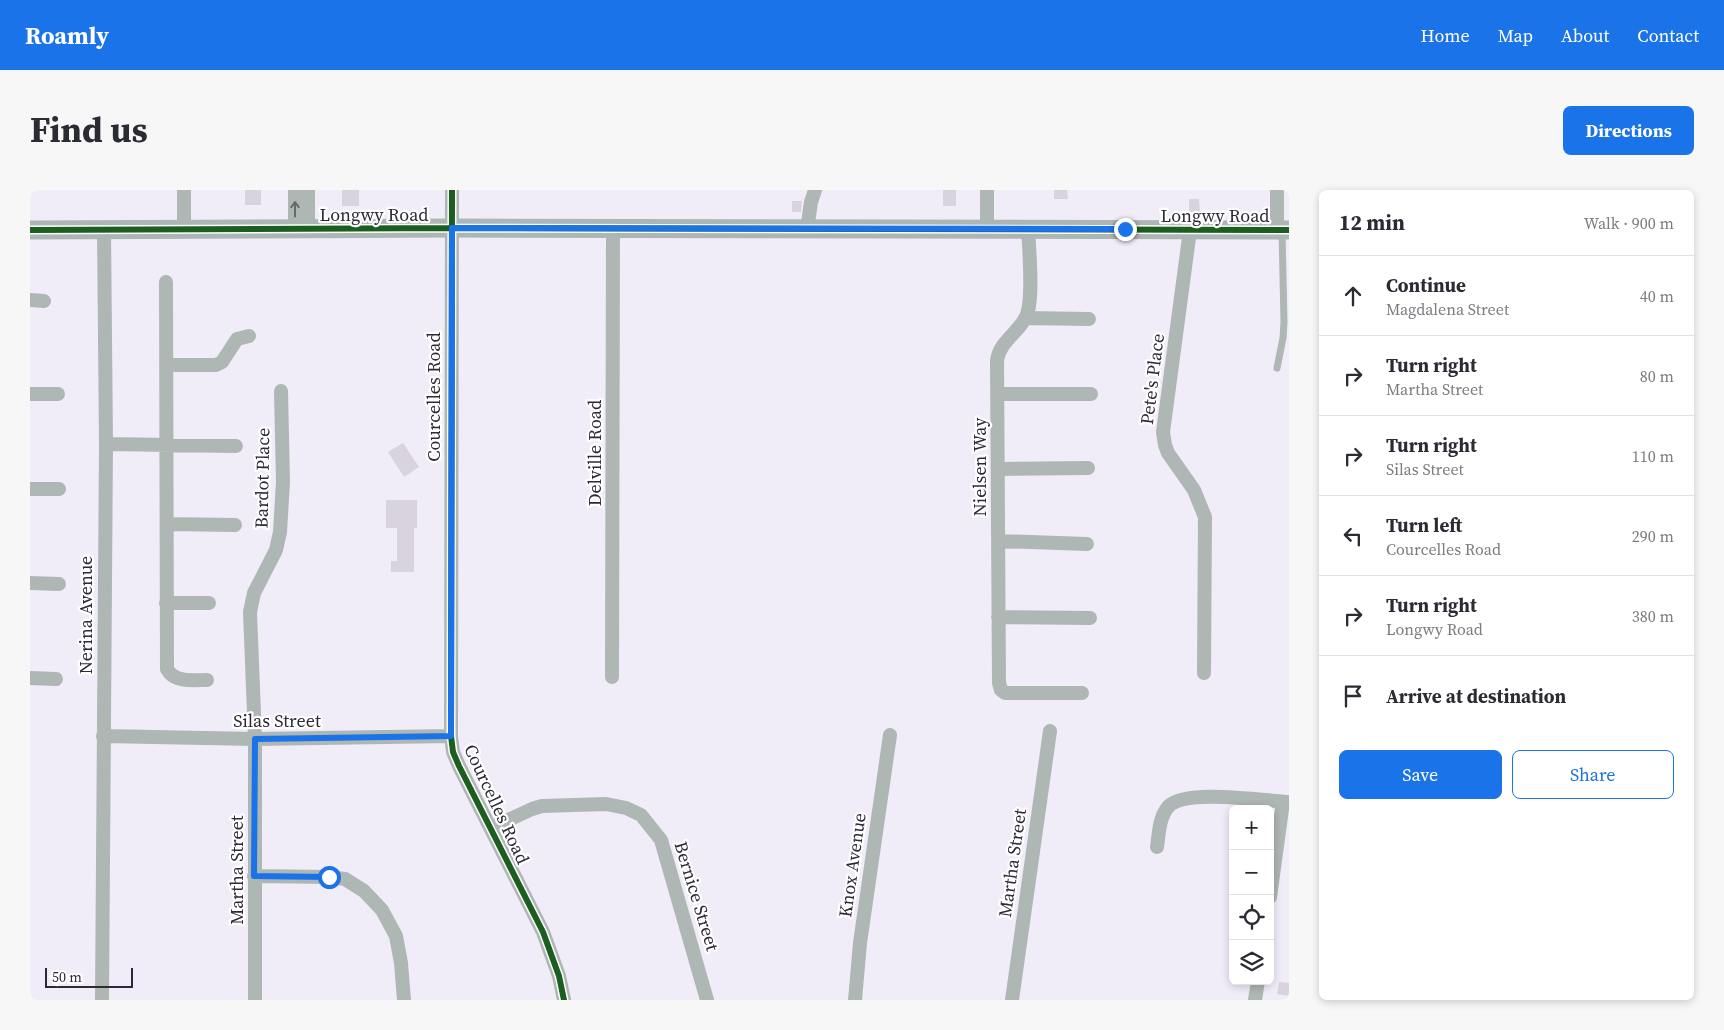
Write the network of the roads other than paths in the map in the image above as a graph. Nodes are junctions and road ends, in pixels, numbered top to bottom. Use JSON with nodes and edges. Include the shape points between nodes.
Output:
{"nodes":[{"id":1,"x":184,"y":190,"type":"edge"},
{"id":2,"x":295,"y":190,"type":"edge"},
{"id":3,"x":308,"y":190,"type":"edge"},
{"id":4,"x":452,"y":190,"type":"edge"},
{"id":5,"x":815,"y":190,"type":"edge"},
{"id":6,"x":987,"y":190,"type":"edge"},
{"id":7,"x":1277,"y":190,"type":"edge"},
{"id":8,"x":452,"y":228,"type":"junction"},
{"id":9,"x":104,"y":229,"type":"junction"},
{"id":10,"x":184,"y":229,"type":"junction"},
{"id":11,"x":302,"y":229,"type":"junction"},
{"id":12,"x":1028,"y":229,"type":"junction"},
{"id":13,"x":30,"y":230,"type":"edge"},
{"id":14,"x":613,"y":230,"type":"junction"},
{"id":15,"x":807,"y":230,"type":"junction"},
{"id":16,"x":987,"y":230,"type":"junction"},
{"id":17,"x":1190,"y":230,"type":"junction"},
{"id":18,"x":1283,"y":230,"type":"edge"},
{"id":19,"x":166,"y":282,"type":"dead end"},
{"id":20,"x":1025,"y":318,"type":"junction"},
{"id":21,"x":1089,"y":319,"type":"dead end"},
{"id":22,"x":249,"y":336,"type":"dead end"},
{"id":23,"x":167,"y":364,"type":"junction"},
{"id":24,"x":1276,"y":368,"type":"dead end"},
{"id":25,"x":281,"y":391,"type":"dead end"},
{"id":26,"x":30,"y":394,"type":"edge"},
{"id":27,"x":58,"y":394,"type":"dead end"},
{"id":28,"x":997,"y":394,"type":"junction"},
{"id":29,"x":1091,"y":394,"type":"dead end"},
{"id":30,"x":106,"y":444,"type":"junction"},
{"id":31,"x":167,"y":446,"type":"junction"},
{"id":32,"x":236,"y":446,"type":"dead end"},
{"id":33,"x":1088,"y":468,"type":"dead end"},
{"id":34,"x":998,"y":469,"type":"junction"},
{"id":35,"x":30,"y":489,"type":"edge"},
{"id":36,"x":59,"y":489,"type":"dead end"},
{"id":37,"x":167,"y":524,"type":"junction"},
{"id":38,"x":235,"y":525,"type":"dead end"},
{"id":39,"x":998,"y":542,"type":"junction"},
{"id":40,"x":1087,"y":544,"type":"dead end"},
{"id":41,"x":30,"y":583,"type":"edge"},
{"id":42,"x":59,"y":584,"type":"dead end"},
{"id":43,"x":166,"y":603,"type":"junction"},
{"id":44,"x":209,"y":603,"type":"dead end"},
{"id":45,"x":998,"y":617,"type":"junction"},
{"id":46,"x":1090,"y":618,"type":"dead end"},
{"id":47,"x":1204,"y":673,"type":"dead end"},
{"id":48,"x":612,"y":677,"type":"dead end"},
{"id":49,"x":30,"y":678,"type":"edge"},
{"id":50,"x":56,"y":679,"type":"dead end"},
{"id":51,"x":207,"y":680,"type":"dead end"},
{"id":52,"x":1082,"y":693,"type":"dead end"},
{"id":53,"x":1050,"y":731,"type":"dead end"},
{"id":54,"x":103,"y":736,"type":"junction"},
{"id":55,"x":451,"y":736,"type":"junction"},
{"id":56,"x":890,"y":736,"type":"dead end"},
{"id":57,"x":255,"y":739,"type":"junction"},
{"id":58,"x":1286,"y":802,"type":"edge"},
{"id":59,"x":491,"y":828,"type":"junction"},
{"id":60,"x":1157,"y":847,"type":"dead end"},
{"id":61,"x":254,"y":876,"type":"junction"},
{"id":62,"x":1270,"y":895,"type":"edge"},
{"id":63,"x":1257,"y":985,"type":"edge"},
{"id":64,"x":102,"y":1000,"type":"edge"},
{"id":65,"x":255,"y":1000,"type":"edge"},
{"id":66,"x":404,"y":1000,"type":"edge"},
{"id":67,"x":564,"y":1000,"type":"edge"},
{"id":68,"x":707,"y":1000,"type":"edge"},
{"id":69,"x":855,"y":1000,"type":"edge"},
{"id":70,"x":1012,"y":1000,"type":"edge"},
{"id":71,"x":1255,"y":1000,"type":"edge"}],
"edges":[{"from":1,"to":10,"type":"street"},
{"from":11,"to":2,"type":"street","one_way":true},
{"from":3,"to":11,"type":"street"},
{"from":4,"to":8,"type":"street","name":"Courcelles Road"},
{"from":5,"to":15,"type":"street"},
{"from":6,"to":16,"type":"street"},
{"from":7,"to":18,"type":"street"},
{"from":8,"to":11,"type":"street","name":"Longwy Road"},
{"from":8,"to":14,"type":"street","name":"Longwy Road"},
{"from":8,"to":55,"type":"street","name":"Courcelles Road"},
{"from":9,"to":10,"type":"street","name":"Longwy Road"},
{"from":9,"to":13,"type":"street","name":"Longwy Road"},
{"from":9,"to":30,"type":"street","name":"Nerina Avenue"},
{"from":10,"to":11,"type":"street","name":"Longwy Road"},
{"from":12,"to":16,"type":"street","name":"Longwy Road"},
{"from":12,"to":17,"type":"street","name":"Longwy Road"},
{"from":12,"to":20,"type":"street","name":"Nielsen Way","via":[[1030,303]]},
{"from":14,"to":15,"type":"street","name":"Longwy Road"},
{"from":14,"to":48,"type":"street","name":"Delville Road"},
{"from":15,"to":16,"type":"street","name":"Longwy Road"},
{"from":17,"to":18,"type":"street","name":"Longwy Road"},
{"from":17,"to":47,"type":"street","name":"Pete's Place","via":[[1163,432],[1168,453],[1194,490],[1205,517]]},
{"from":18,"to":24,"type":"lane","via":[[1284,322]]},
{"from":19,"to":23,"type":"street"},
{"from":20,"to":21,"type":"street"},
{"from":20,"to":28,"type":"street","name":"Nielsen Way","via":[[1000,351]]},
{"from":22,"to":23,"type":"street","via":[[238,339],[222,362],[216,365]]},
{"from":23,"to":31,"type":"street"},
{"from":25,"to":57,"type":"street","name":"Bardot Place","via":[[283,482],[280,532],[276,550],[254,593],[250,612]]},
{"from":26,"to":27,"type":"street"},
{"from":28,"to":29,"type":"street"},
{"from":28,"to":34,"type":"street","name":"Nielsen Way"},
{"from":30,"to":31,"type":"street"},
{"from":30,"to":54,"type":"street","name":"Nerina Avenue"},
{"from":31,"to":32,"type":"street"},
{"from":31,"to":37,"type":"street"},
{"from":33,"to":34,"type":"street"},
{"from":34,"to":39,"type":"street","name":"Nielsen Way"},
{"from":35,"to":36,"type":"street"},
{"from":37,"to":38,"type":"street"},
{"from":37,"to":43,"type":"street"},
{"from":39,"to":40,"type":"street"},
{"from":39,"to":45,"type":"street","name":"Nielsen Way"},
{"from":41,"to":42,"type":"street"},
{"from":43,"to":44,"type":"street"},
{"from":43,"to":51,"type":"street","via":[[169,674],[178,679]]},
{"from":45,"to":46,"type":"street"},
{"from":45,"to":52,"type":"street","name":"Nielsen Way","via":[[998,683],[1001,690]]},
{"from":49,"to":50,"type":"street"},
{"from":53,"to":70,"type":"street","name":"Martha Street"},
{"from":54,"to":57,"type":"street","name":"Silas Street"},
{"from":54,"to":64,"type":"street","name":"Nerina Avenue"},
{"from":55,"to":57,"type":"street","name":"Silas Street"},
{"from":55,"to":59,"type":"street","name":"Courcelles Road","via":[[459,766]]},
{"from":56,"to":69,"type":"street","name":"Knox Avenue","via":[[860,943]]},
{"from":57,"to":61,"type":"street","name":"Martha Street"},
{"from":58,"to":60,"type":"street","via":[[1241,798],[1177,800],[1167,807],[1163,815]]},
{"from":58,"to":62,"type":"street"},
{"from":59,"to":67,"type":"street","name":"Courcelles Road","via":[[543,932]]},
{"from":59,"to":68,"type":"street","name":"Bernice Street","via":[[542,806],[606,804],[641,815],[662,840]]},
{"from":61,"to":65,"type":"street","name":"Martha Street"},
{"from":61,"to":66,"type":"street","via":[[345,879],[364,891],[382,910],[396,936]]},
{"from":63,"to":71,"type":"street"}]}
